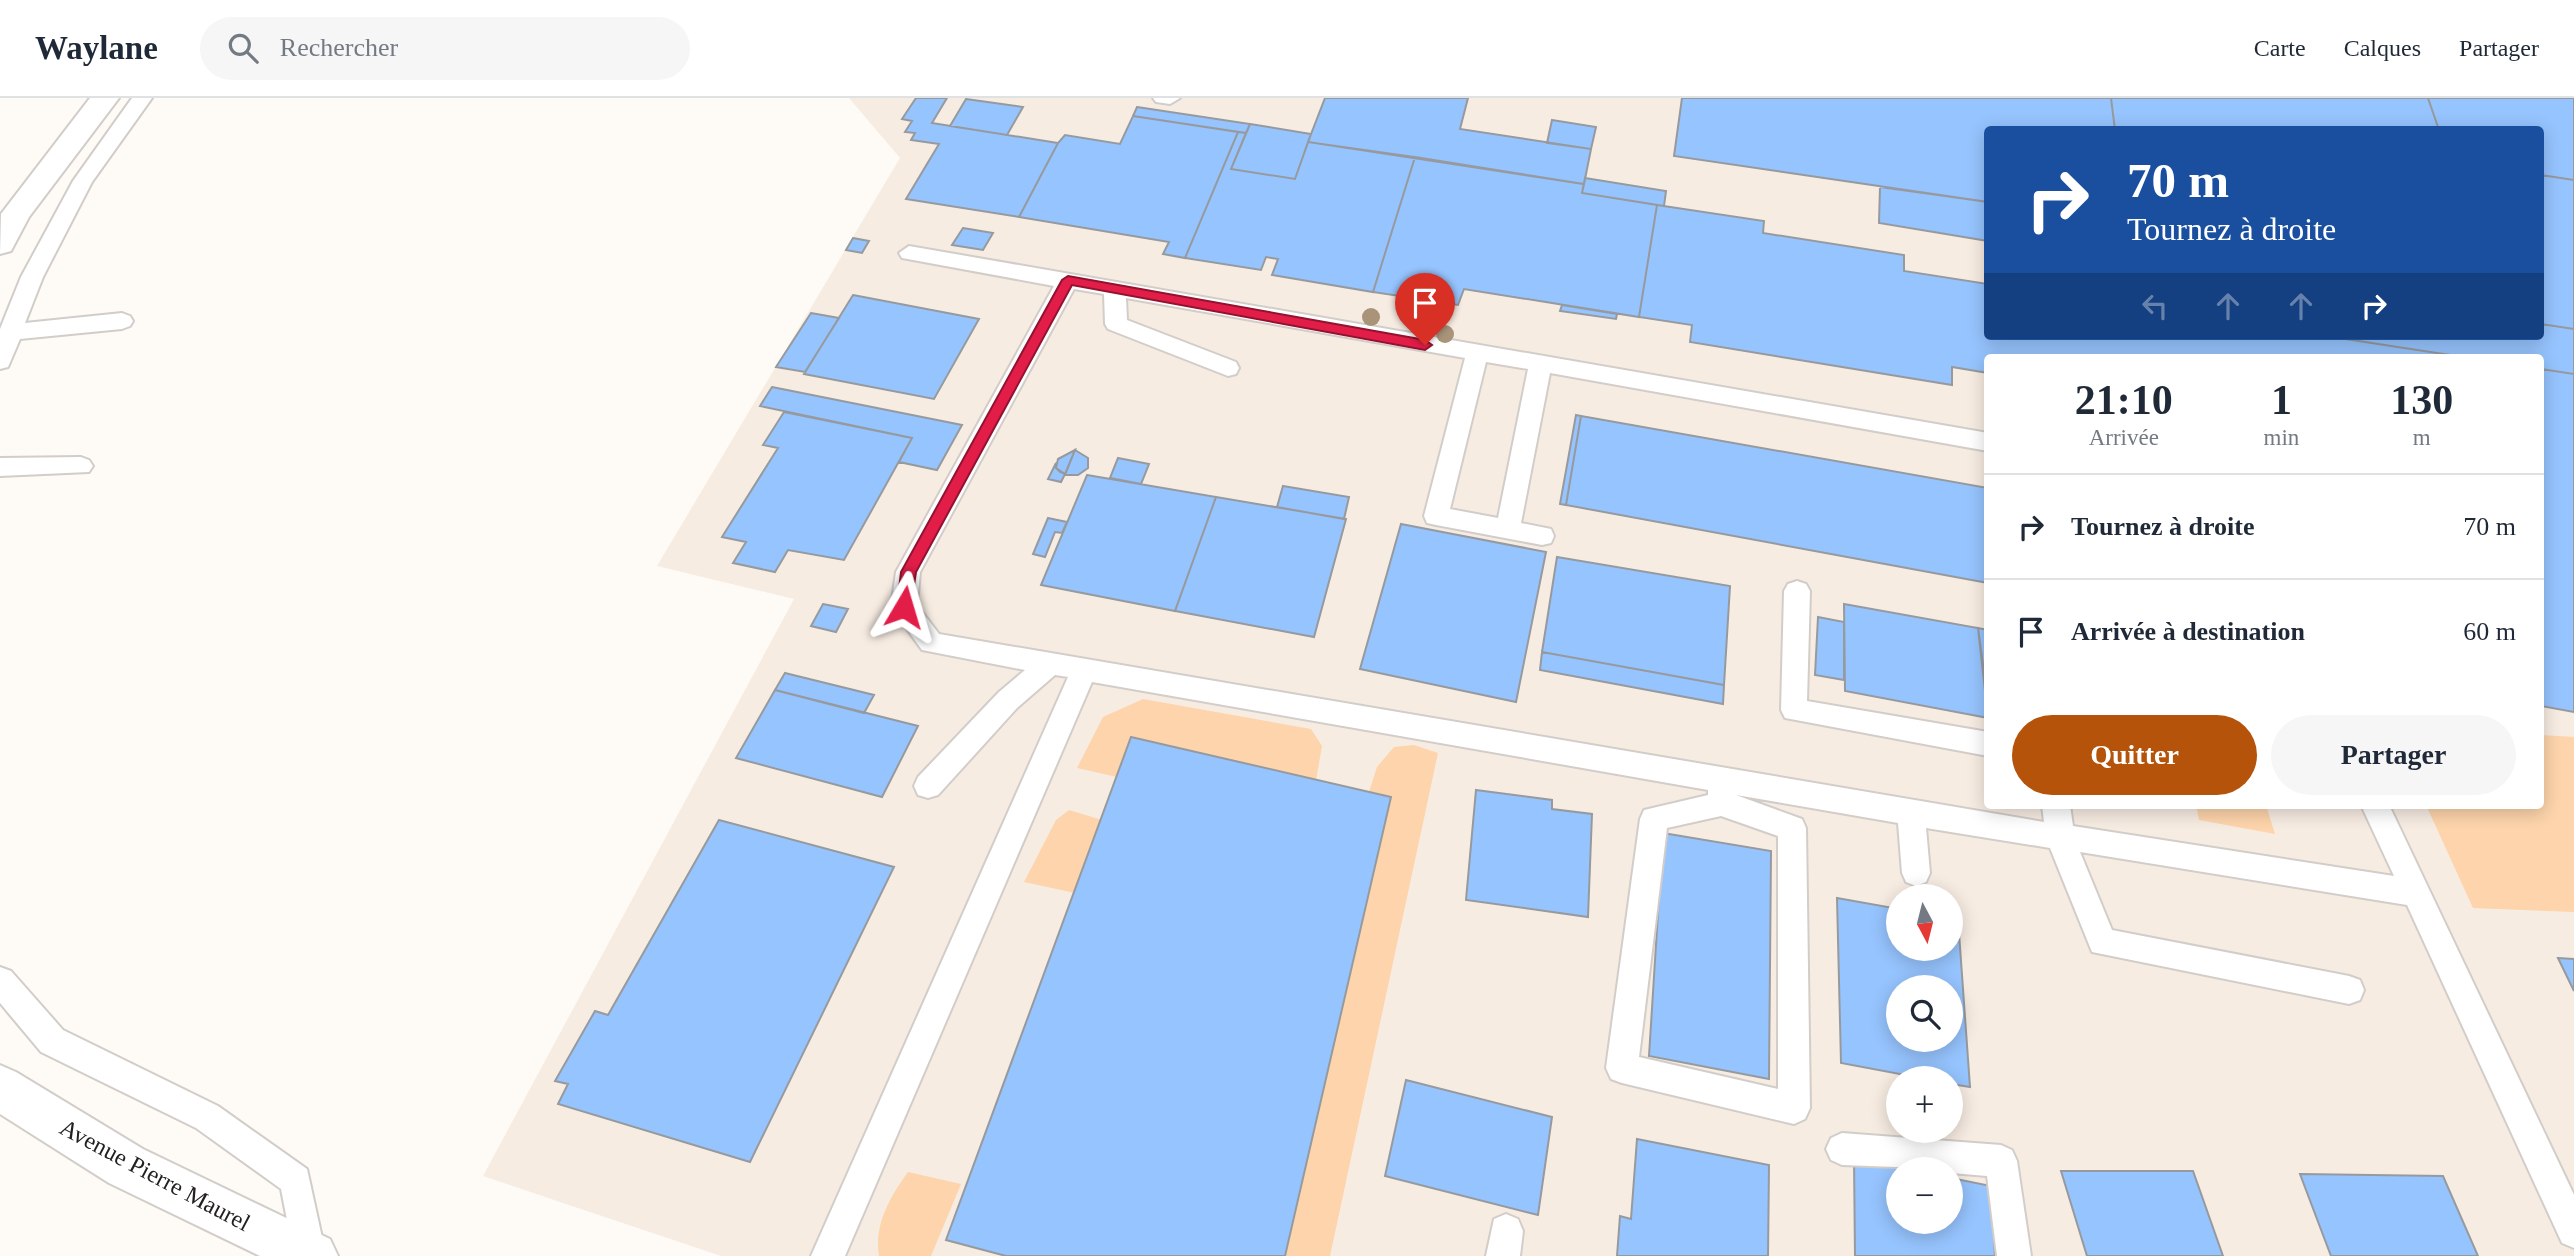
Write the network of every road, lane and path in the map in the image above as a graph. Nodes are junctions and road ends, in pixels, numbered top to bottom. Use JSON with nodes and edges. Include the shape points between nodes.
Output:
{"nodes":[{"id":1,"x":105,"y":98,"type":"edge"},
{"id":2,"x":142,"y":98,"type":"edge"},
{"id":3,"x":1163,"y":98,"type":"edge"},
{"id":4,"x":1170,"y":98,"type":"edge"},
{"id":5,"x":0,"y":244,"type":"edge"},
{"id":6,"x":909,"y":253,"type":"dead end"},
{"id":7,"x":1068,"y":280,"type":"junction"},
{"id":8,"x":1115,"y":289,"type":"junction"},
{"id":9,"x":122,"y":321,"type":"dead end"},
{"id":10,"x":9,"y":332,"type":"junction"},
{"id":11,"x":1477,"y":355,"type":"junction"},
{"id":12,"x":0,"y":361,"type":"edge"},
{"id":13,"x":1540,"y":366,"type":"junction"},
{"id":14,"x":1228,"y":368,"type":"dead end"},
{"id":15,"x":1984,"y":441,"type":"edge"},
{"id":16,"x":80,"y":466,"type":"dead end"},
{"id":17,"x":0,"y":467,"type":"edge"},
{"id":18,"x":1508,"y":530,"type":"junction"},
{"id":19,"x":1542,"y":536,"type":"dead end"},
{"id":20,"x":1797,"y":591,"type":"dead end"},
{"id":21,"x":1052,"y":662,"type":"junction"},
{"id":22,"x":1085,"y":668,"type":"junction"},
{"id":23,"x":1984,"y":743,"type":"edge"},
{"id":24,"x":928,"y":786,"type":"dead end"},
{"id":25,"x":1722,"y":792,"type":"junction"},
{"id":26,"x":2056,"y":809,"type":"edge"},
{"id":27,"x":2377,"y":809,"type":"edge"},
{"id":28,"x":1911,"y":813,"type":"junction"},
{"id":29,"x":2060,"y":837,"type":"junction"},
{"id":30,"x":1916,"y":873,"type":"dead end"},
{"id":31,"x":2416,"y":893,"type":"junction"},
{"id":32,"x":0,"y":981,"type":"edge"},
{"id":33,"x":2349,"y":990,"type":"dead end"},
{"id":34,"x":0,"y":1088,"type":"edge"},
{"id":35,"x":1842,"y":1149,"type":"dead end"},
{"id":36,"x":2574,"y":1231,"type":"edge"},
{"id":37,"x":311,"y":1255,"type":"edge"},
{"id":38,"x":828,"y":1256,"type":"edge"},
{"id":39,"x":2014,"y":1256,"type":"edge"}],
"edges":[{"from":1,"to":5,"type":"street","via":[[16,214]]},
{"from":2,"to":10,"type":"lane","via":[[83,181],[32,277]]},
{"from":3,"to":4,"type":"lane"},
{"from":6,"to":7,"type":"lane"},
{"from":7,"to":8,"type":"lane"},
{"from":7,"to":21,"type":"lane","via":[[908,572],[904,607],[931,643]]},
{"from":8,"to":11,"type":"lane"},
{"from":8,"to":14,"type":"lane","via":[[1116,324]]},
{"from":9,"to":10,"type":"lane"},
{"from":10,"to":12,"type":"lane"},
{"from":11,"to":13,"type":"lane"},
{"from":11,"to":18,"type":"lane","via":[[1436,516]]},
{"from":13,"to":15,"type":"lane"},
{"from":13,"to":18,"type":"lane"},
{"from":16,"to":17,"type":"lane"},
{"from":18,"to":19,"type":"lane"},
{"from":20,"to":23,"type":"lane","via":[[1794,710]]},
{"from":21,"to":22,"type":"lane"},
{"from":21,"to":24,"type":"lane","via":[[1007,700]]},
{"from":22,"to":25,"type":"lane"},
{"from":22,"to":38,"type":"lane"},
{"from":25,"to":25,"type":"lane","via":[[1654,819],[1622,1068],[1794,1108],[1792,828]]},
{"from":25,"to":28,"type":"lane"},
{"from":26,"to":29,"type":"lane"},
{"from":27,"to":31,"type":"lane"},
{"from":28,"to":29,"type":"lane"},
{"from":28,"to":30,"type":"lane"},
{"from":29,"to":31,"type":"lane"},
{"from":29,"to":33,"type":"lane","via":[[2102,942]]},
{"from":31,"to":36,"type":"lane"},
{"from":32,"to":37,"type":"lane","via":[[52,1041],[207,1117],[296,1180]]},
{"from":34,"to":37,"type":"street","name":"Avenue Pierre Maurel","via":[[126,1166]]},
{"from":35,"to":39,"type":"lane","via":[[2001,1161]]}]}
